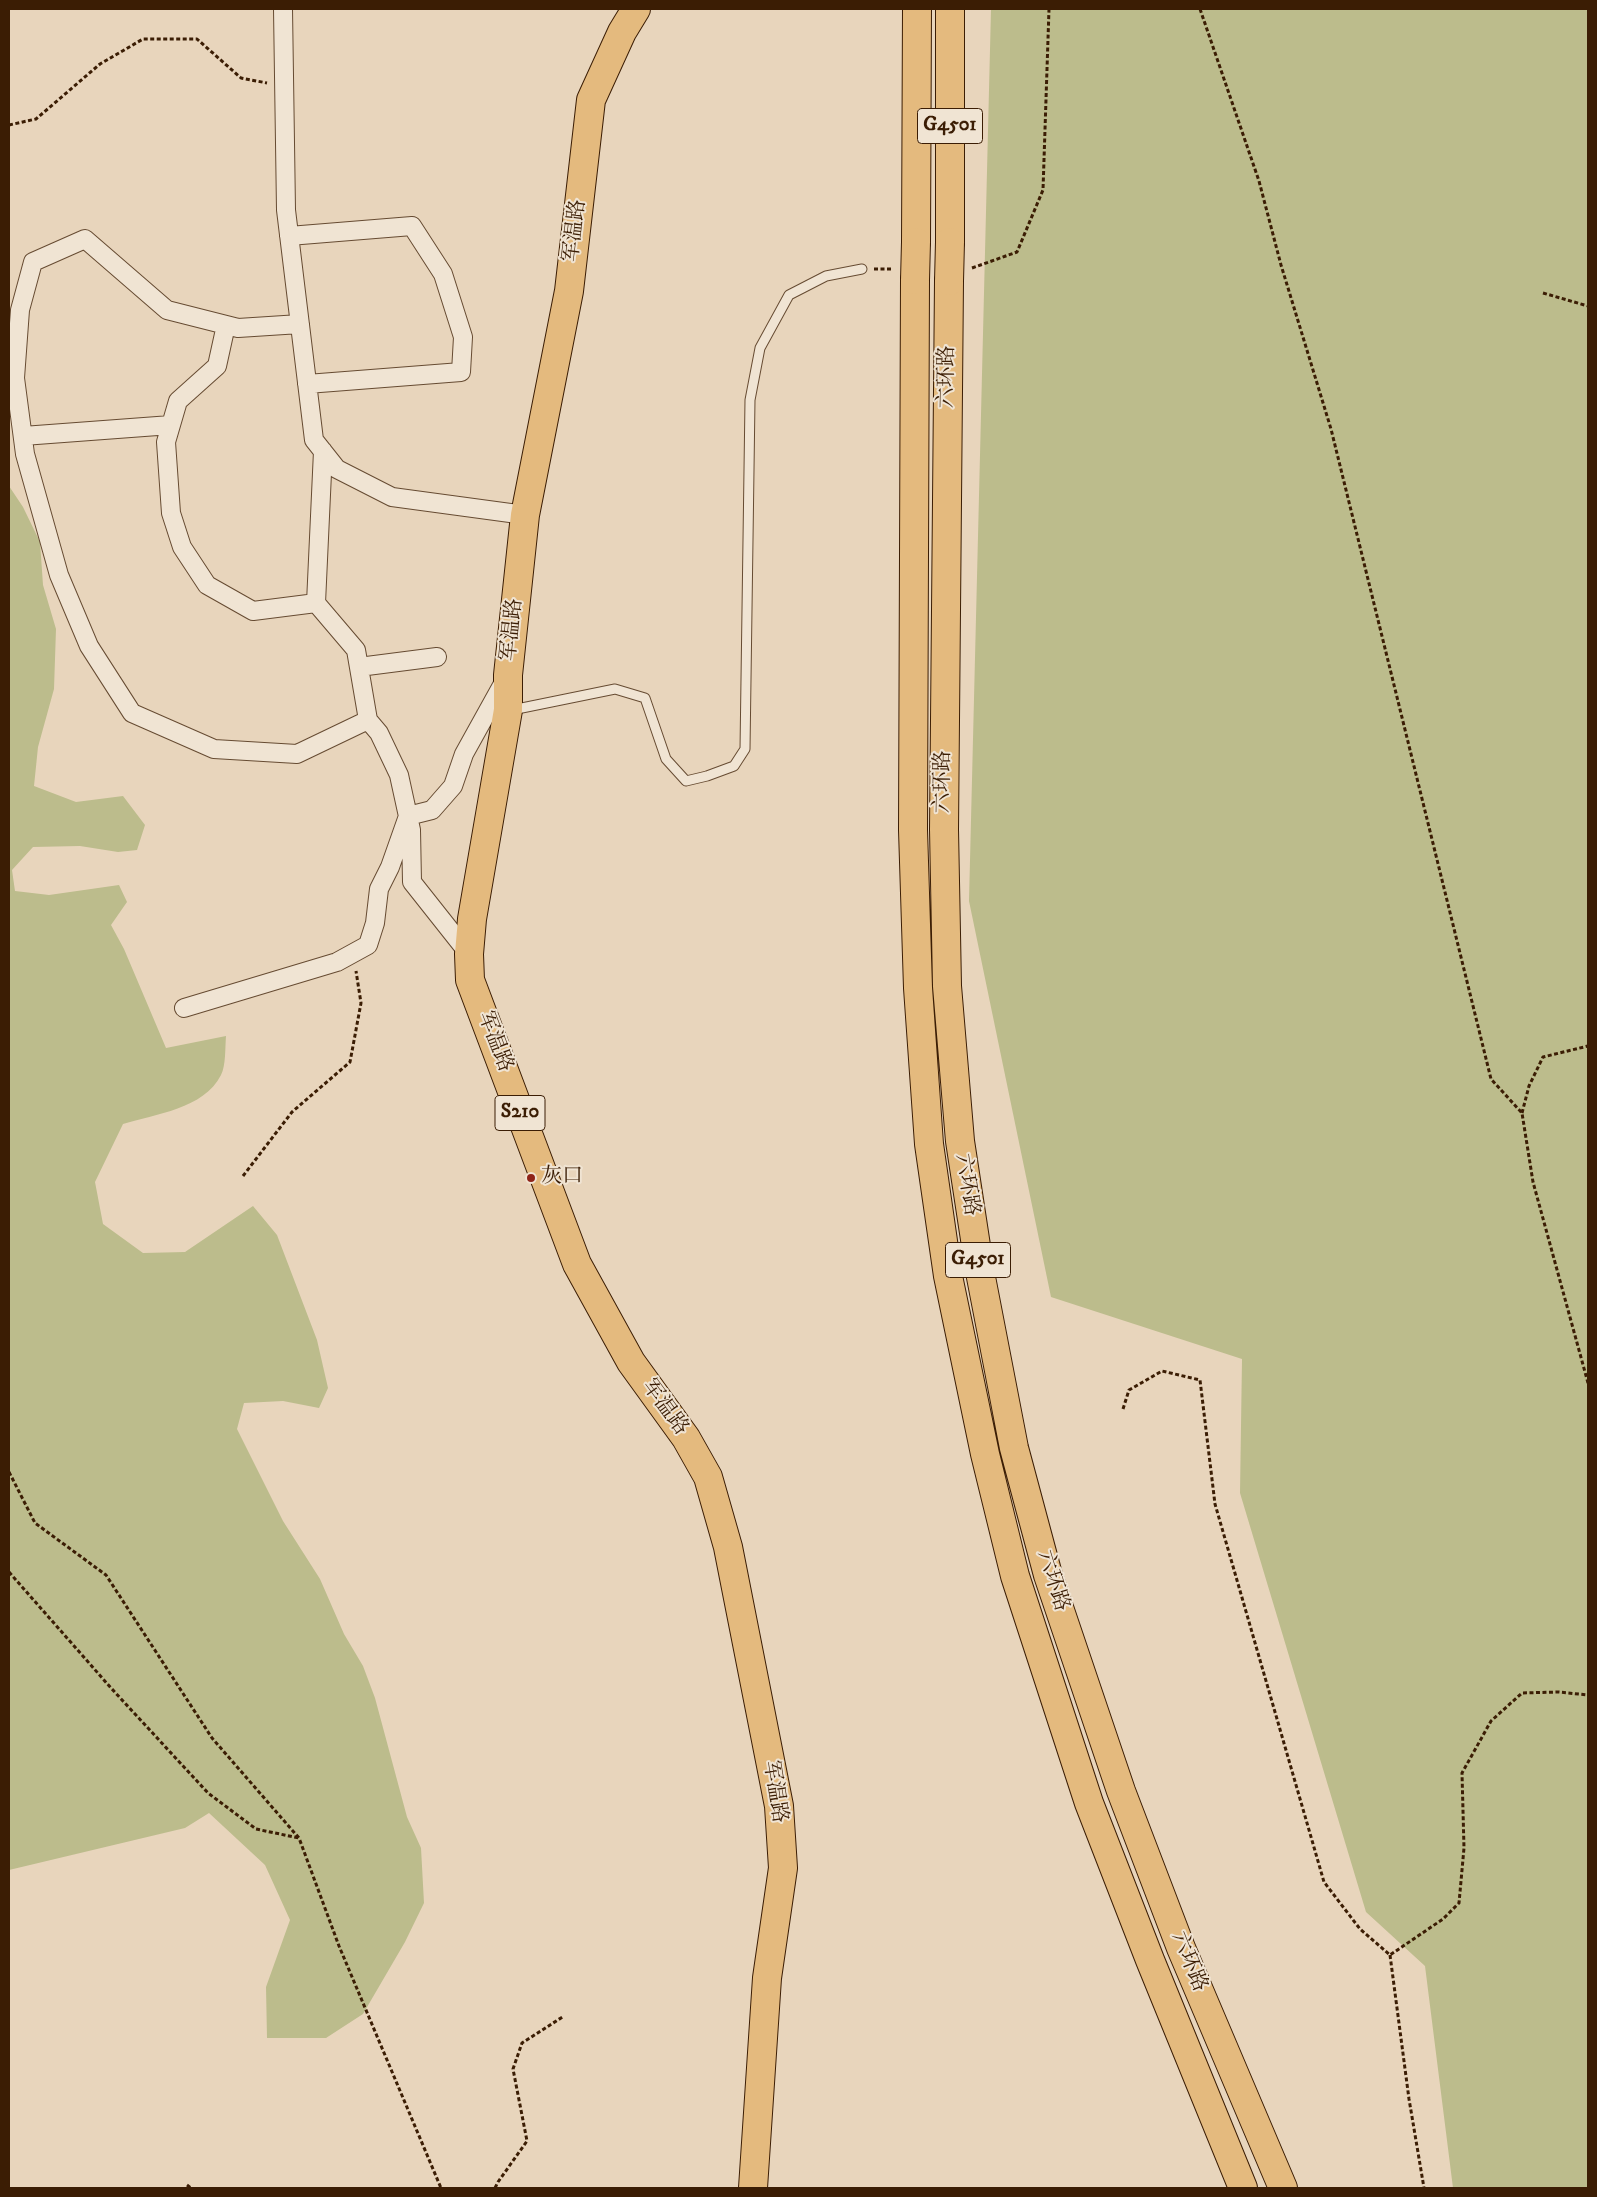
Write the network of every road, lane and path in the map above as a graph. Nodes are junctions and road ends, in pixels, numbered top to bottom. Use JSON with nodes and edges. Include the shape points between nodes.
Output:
{"nodes":[{"id":1,"x":283,"y":9,"type":"edge"},
{"id":2,"x":636,"y":9,"type":"edge"},
{"id":3,"x":917,"y":9,"type":"edge"},
{"id":4,"x":950,"y":9,"type":"edge"},
{"id":5,"x":1049,"y":9,"type":"edge"},
{"id":6,"x":1200,"y":9,"type":"edge"},
{"id":7,"x":284,"y":85,"type":"junction"},
{"id":8,"x":9,"y":125,"type":"edge"},
{"id":9,"x":289,"y":236,"type":"junction"},
{"id":10,"x":862,"y":269,"type":"joint"},
{"id":11,"x":909,"y":274,"type":"junction"},
{"id":12,"x":960,"y":275,"type":"junction"},
{"id":13,"x":1542,"y":293,"type":"dead end"},
{"id":14,"x":1588,"y":306,"type":"edge"},
{"id":15,"x":300,"y":324,"type":"junction"},
{"id":16,"x":226,"y":325,"type":"junction"},
{"id":17,"x":307,"y":384,"type":"junction"},
{"id":18,"x":171,"y":425,"type":"junction"},
{"id":19,"x":22,"y":436,"type":"junction"},
{"id":20,"x":323,"y":451,"type":"junction"},
{"id":21,"x":525,"y":515,"type":"junction"},
{"id":22,"x":316,"y":603,"type":"junction"},
{"id":23,"x":437,"y":657,"type":"dead end"},
{"id":24,"x":359,"y":667,"type":"junction"},
{"id":25,"x":508,"y":675,"type":"junction"},
{"id":26,"x":508,"y":710,"type":"junction"},
{"id":27,"x":368,"y":720,"type":"junction"},
{"id":28,"x":408,"y":816,"type":"junction"},
{"id":29,"x":353,"y":953,"type":"junction"},
{"id":30,"x":469,"y":954,"type":"junction"},
{"id":31,"x":184,"y":1008,"type":"dead end"},
{"id":32,"x":1588,"y":1046,"type":"edge"},
{"id":33,"x":1522,"y":1114,"type":"junction"},
{"id":34,"x":243,"y":1176,"type":"dead end"},
{"id":35,"x":1588,"y":1383,"type":"edge"},
{"id":36,"x":1123,"y":1409,"type":"dead end"},
{"id":37,"x":9,"y":1472,"type":"edge"},
{"id":38,"x":9,"y":1572,"type":"edge"},
{"id":39,"x":1588,"y":1695,"type":"edge"},
{"id":40,"x":299,"y":1838,"type":"junction"},
{"id":41,"x":1390,"y":1955,"type":"junction"},
{"id":42,"x":564,"y":2016,"type":"dead end"},
{"id":43,"x":187,"y":2185,"type":"dead end"},
{"id":44,"x":191,"y":2188,"type":"edge"},
{"id":45,"x":441,"y":2188,"type":"edge"},
{"id":46,"x":495,"y":2188,"type":"edge"},
{"id":47,"x":753,"y":2188,"type":"edge"},
{"id":48,"x":1243,"y":2188,"type":"edge"},
{"id":49,"x":1284,"y":2188,"type":"edge"},
{"id":50,"x":1424,"y":2188,"type":"edge"}],
"edges":[{"from":1,"to":7,"type":"street"},
{"from":2,"to":21,"type":"main road","name":"军温路","number":"S210","via":[[591,100],[569,291]]},
{"from":3,"to":11,"type":"main road","number":"G4501","bridge":true,"via":[[916,242]]},
{"from":4,"to":12,"type":"main road","number":"G4501","bridge":true,"via":[[950,242]]},
{"from":5,"to":12,"type":"path","via":[[1043,190],[1017,252]]},
{"from":6,"to":33,"type":"path","via":[[1259,181],[1331,429],[1491,1079]]},
{"from":7,"to":8,"type":"path","via":[[241,78],[197,39],[143,39],[100,64],[36,119]]},
{"from":7,"to":9,"type":"street"},
{"from":9,"to":15,"type":"street"},
{"from":9,"to":17,"type":"street","via":[[412,226],[443,274],[463,337],[461,372]]},
{"from":10,"to":11,"type":"path"},
{"from":10,"to":26,"type":"lane","via":[[826,276],[789,295],[760,348],[750,400],[745,750],[734,766],[686,781],[666,759],[645,698],[615,689]]},
{"from":11,"to":48,"type":"main road","name":"六环路","number":"G4501","via":[[913,830],[918,988],[929,1144],[948,1276],[985,1454],[1015,1576],[1089,1803]]},
{"from":12,"to":49,"type":"main road","name":"六环路","number":"G4501","via":[[944,829],[947,986],[960,1141],[980,1272],[1014,1448],[1048,1575],[1121,1792],[1181,1948]]},
{"from":13,"to":14,"type":"path"},
{"from":15,"to":16,"type":"street","via":[[238,328]]},
{"from":15,"to":17,"type":"street"},
{"from":16,"to":18,"type":"street","via":[[217,366],[178,401]]},
{"from":16,"to":19,"type":"street","via":[[167,310],[85,239],[33,262],[20,310],[15,378]]},
{"from":17,"to":20,"type":"street","via":[[314,440]]},
{"from":18,"to":19,"type":"street"},
{"from":18,"to":22,"type":"street","via":[[166,442],[171,514],[182,547],[207,585],[252,612]]},
{"from":19,"to":27,"type":"street","via":[[59,575],[89,646],[132,713],[214,749],[297,754]]},
{"from":20,"to":21,"type":"street","via":[[337,469],[392,497]]},
{"from":20,"to":22,"type":"street"},
{"from":21,"to":25,"type":"main road","name":"军温路","number":"S210"},
{"from":22,"to":24,"type":"street","via":[[356,650]]},
{"from":23,"to":24,"type":"street"},
{"from":24,"to":27,"type":"street"},
{"from":25,"to":26,"type":"main road","name":"军温路","number":"S210"},
{"from":25,"to":28,"type":"street","via":[[464,754],[453,786],[432,810]]},
{"from":26,"to":30,"type":"main road","name":"军温路","number":"S210","via":[[472,919]]},
{"from":27,"to":28,"type":"street","via":[[379,733],[399,776]]},
{"from":28,"to":29,"type":"street","via":[[379,888],[375,923],[368,945]]},
{"from":28,"to":30,"type":"street","via":[[412,882]]},
{"from":29,"to":31,"type":"street","via":[[337,962]]},
{"from":29,"to":34,"type":"path","via":[[361,1003],[350,1062],[292,1112]]},
{"from":30,"to":47,"type":"main road","name":"军温路","number":"S210","via":[[470,980],[577,1264],[631,1362],[686,1438],[708,1477],[728,1547],[779,1806],[783,1868],[767,1978]]},
{"from":32,"to":33,"type":"path","via":[[1543,1057],[1529,1086]]},
{"from":33,"to":35,"type":"path","via":[[1532,1182]]},
{"from":36,"to":41,"type":"path","via":[[1129,1390],[1162,1371],[1200,1380],[1214,1504],[1324,1882],[1360,1929]]},
{"from":37,"to":40,"type":"path","via":[[34,1523],[106,1575],[212,1738]]},
{"from":38,"to":40,"type":"path","via":[[208,1793],[256,1829]]},
{"from":39,"to":41,"type":"path","via":[[1522,1693],[1491,1721],[1462,1774],[1464,1848],[1459,1903],[1443,1919]]},
{"from":40,"to":45,"type":"path","via":[[338,1946]]},
{"from":41,"to":50,"type":"path"},
{"from":42,"to":46,"type":"path","via":[[522,2043],[513,2069],[527,2141]]},
{"from":43,"to":44,"type":"path"}]}
